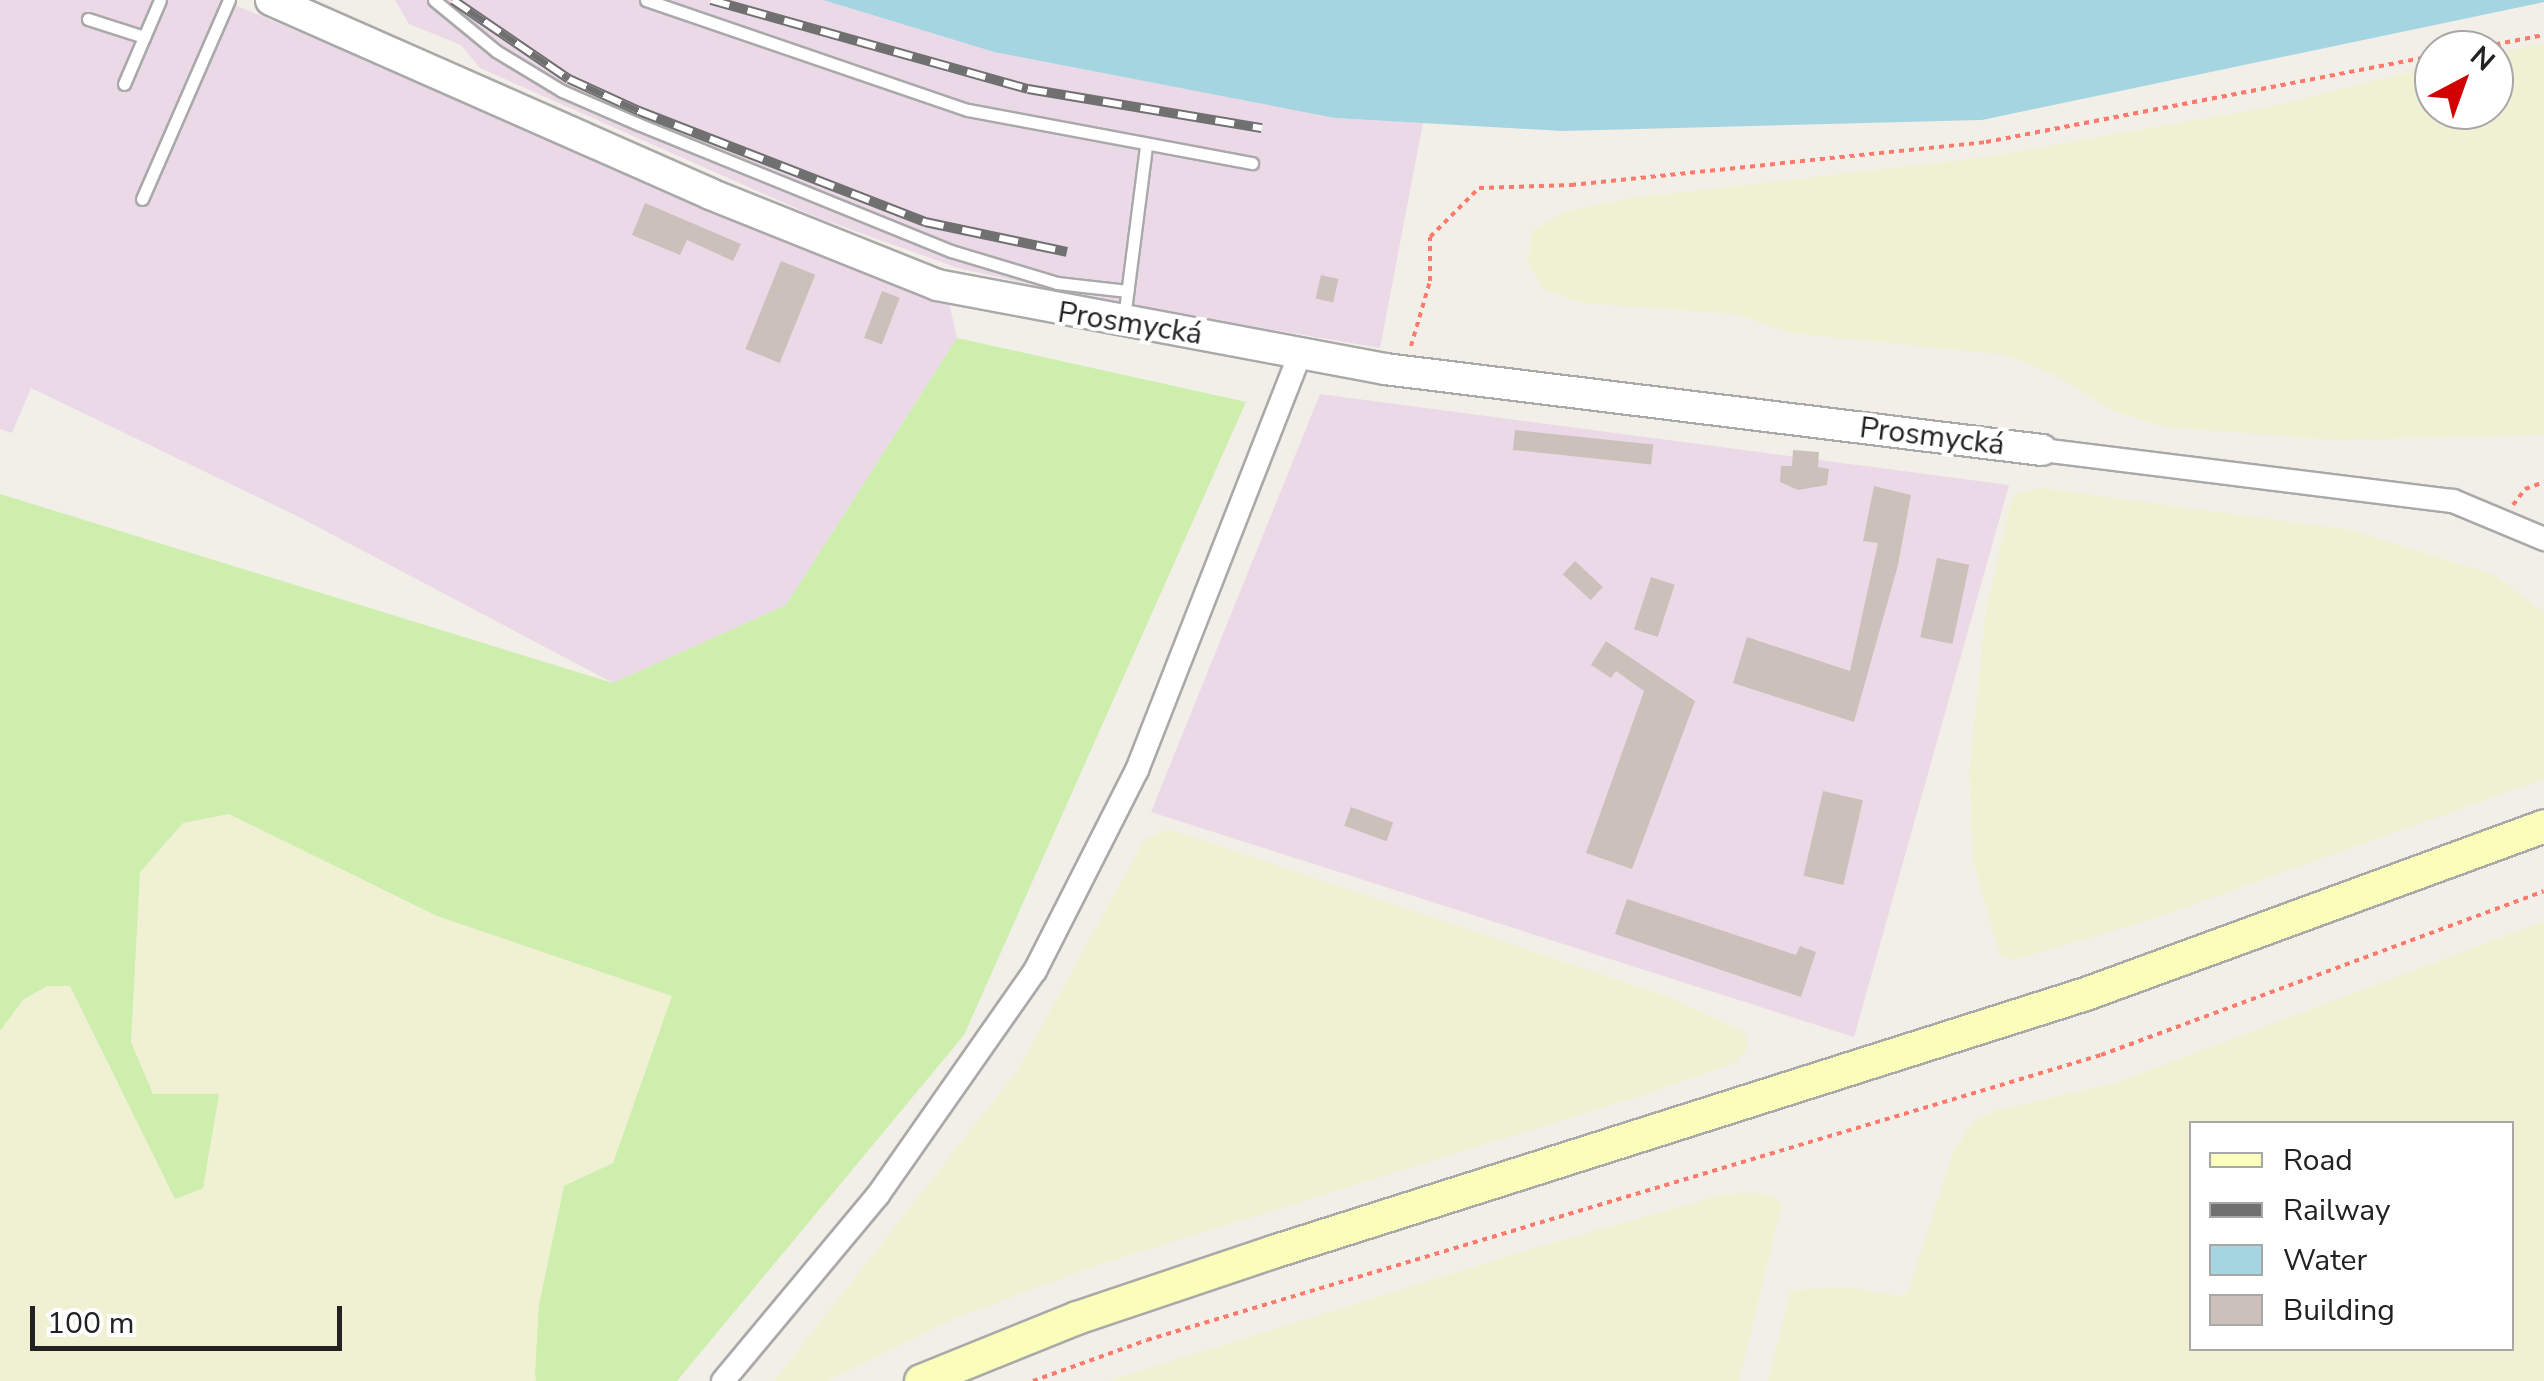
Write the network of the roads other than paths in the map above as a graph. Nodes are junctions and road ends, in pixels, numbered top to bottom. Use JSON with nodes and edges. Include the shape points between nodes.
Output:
{"nodes":[{"id":1,"x":160,"y":0,"type":"edge"},
{"id":2,"x":230,"y":0,"type":"edge"},
{"id":3,"x":271,"y":0,"type":"edge"},
{"id":4,"x":436,"y":0,"type":"edge"},
{"id":5,"x":646,"y":0,"type":"edge"},
{"id":6,"x":88,"y":19,"type":"dead end"},
{"id":7,"x":144,"y":37,"type":"junction"},
{"id":8,"x":124,"y":84,"type":"dead end"},
{"id":9,"x":1146,"y":147,"type":"junction"},
{"id":10,"x":1252,"y":163,"type":"dead end"},
{"id":11,"x":142,"y":199,"type":"dead end"},
{"id":12,"x":1128,"y":291,"type":"junction"},
{"id":13,"x":1124,"y":322,"type":"junction"},
{"id":14,"x":1300,"y":354,"type":"junction"},
{"id":15,"x":2042,"y":450,"type":"joint"},
{"id":16,"x":2544,"y":539,"type":"edge"},
{"id":17,"x":2544,"y":826,"type":"edge"},
{"id":18,"x":723,"y":1381,"type":"edge"},
{"id":19,"x":921,"y":1381,"type":"edge"}],
"edges":[{"from":1,"to":7,"type":"lane"},
{"from":2,"to":11,"type":"lane"},
{"from":3,"to":13,"type":"street","name":"Prosmycká","via":[[710,194],[938,285]]},
{"from":4,"to":12,"type":"lane","via":[[546,81],[638,124],[951,251],[1057,284]]},
{"from":5,"to":9,"type":"lane","via":[[968,110]]},
{"from":6,"to":7,"type":"lane"},
{"from":7,"to":8,"type":"lane"},
{"from":9,"to":10,"type":"lane"},
{"from":9,"to":12,"type":"lane"},
{"from":12,"to":13,"type":"lane"},
{"from":13,"to":14,"type":"street","name":"Prosmycká"},
{"from":14,"to":15,"type":"street","name":"Prosmycká"},
{"from":14,"to":18,"type":"street","via":[[1137,770],[1035,971],[878,1195]]},
{"from":15,"to":16,"type":"street","via":[[2453,501]]},
{"from":17,"to":19,"type":"main road","via":[[2086,994],[1273,1252],[1060,1324]]}]}
